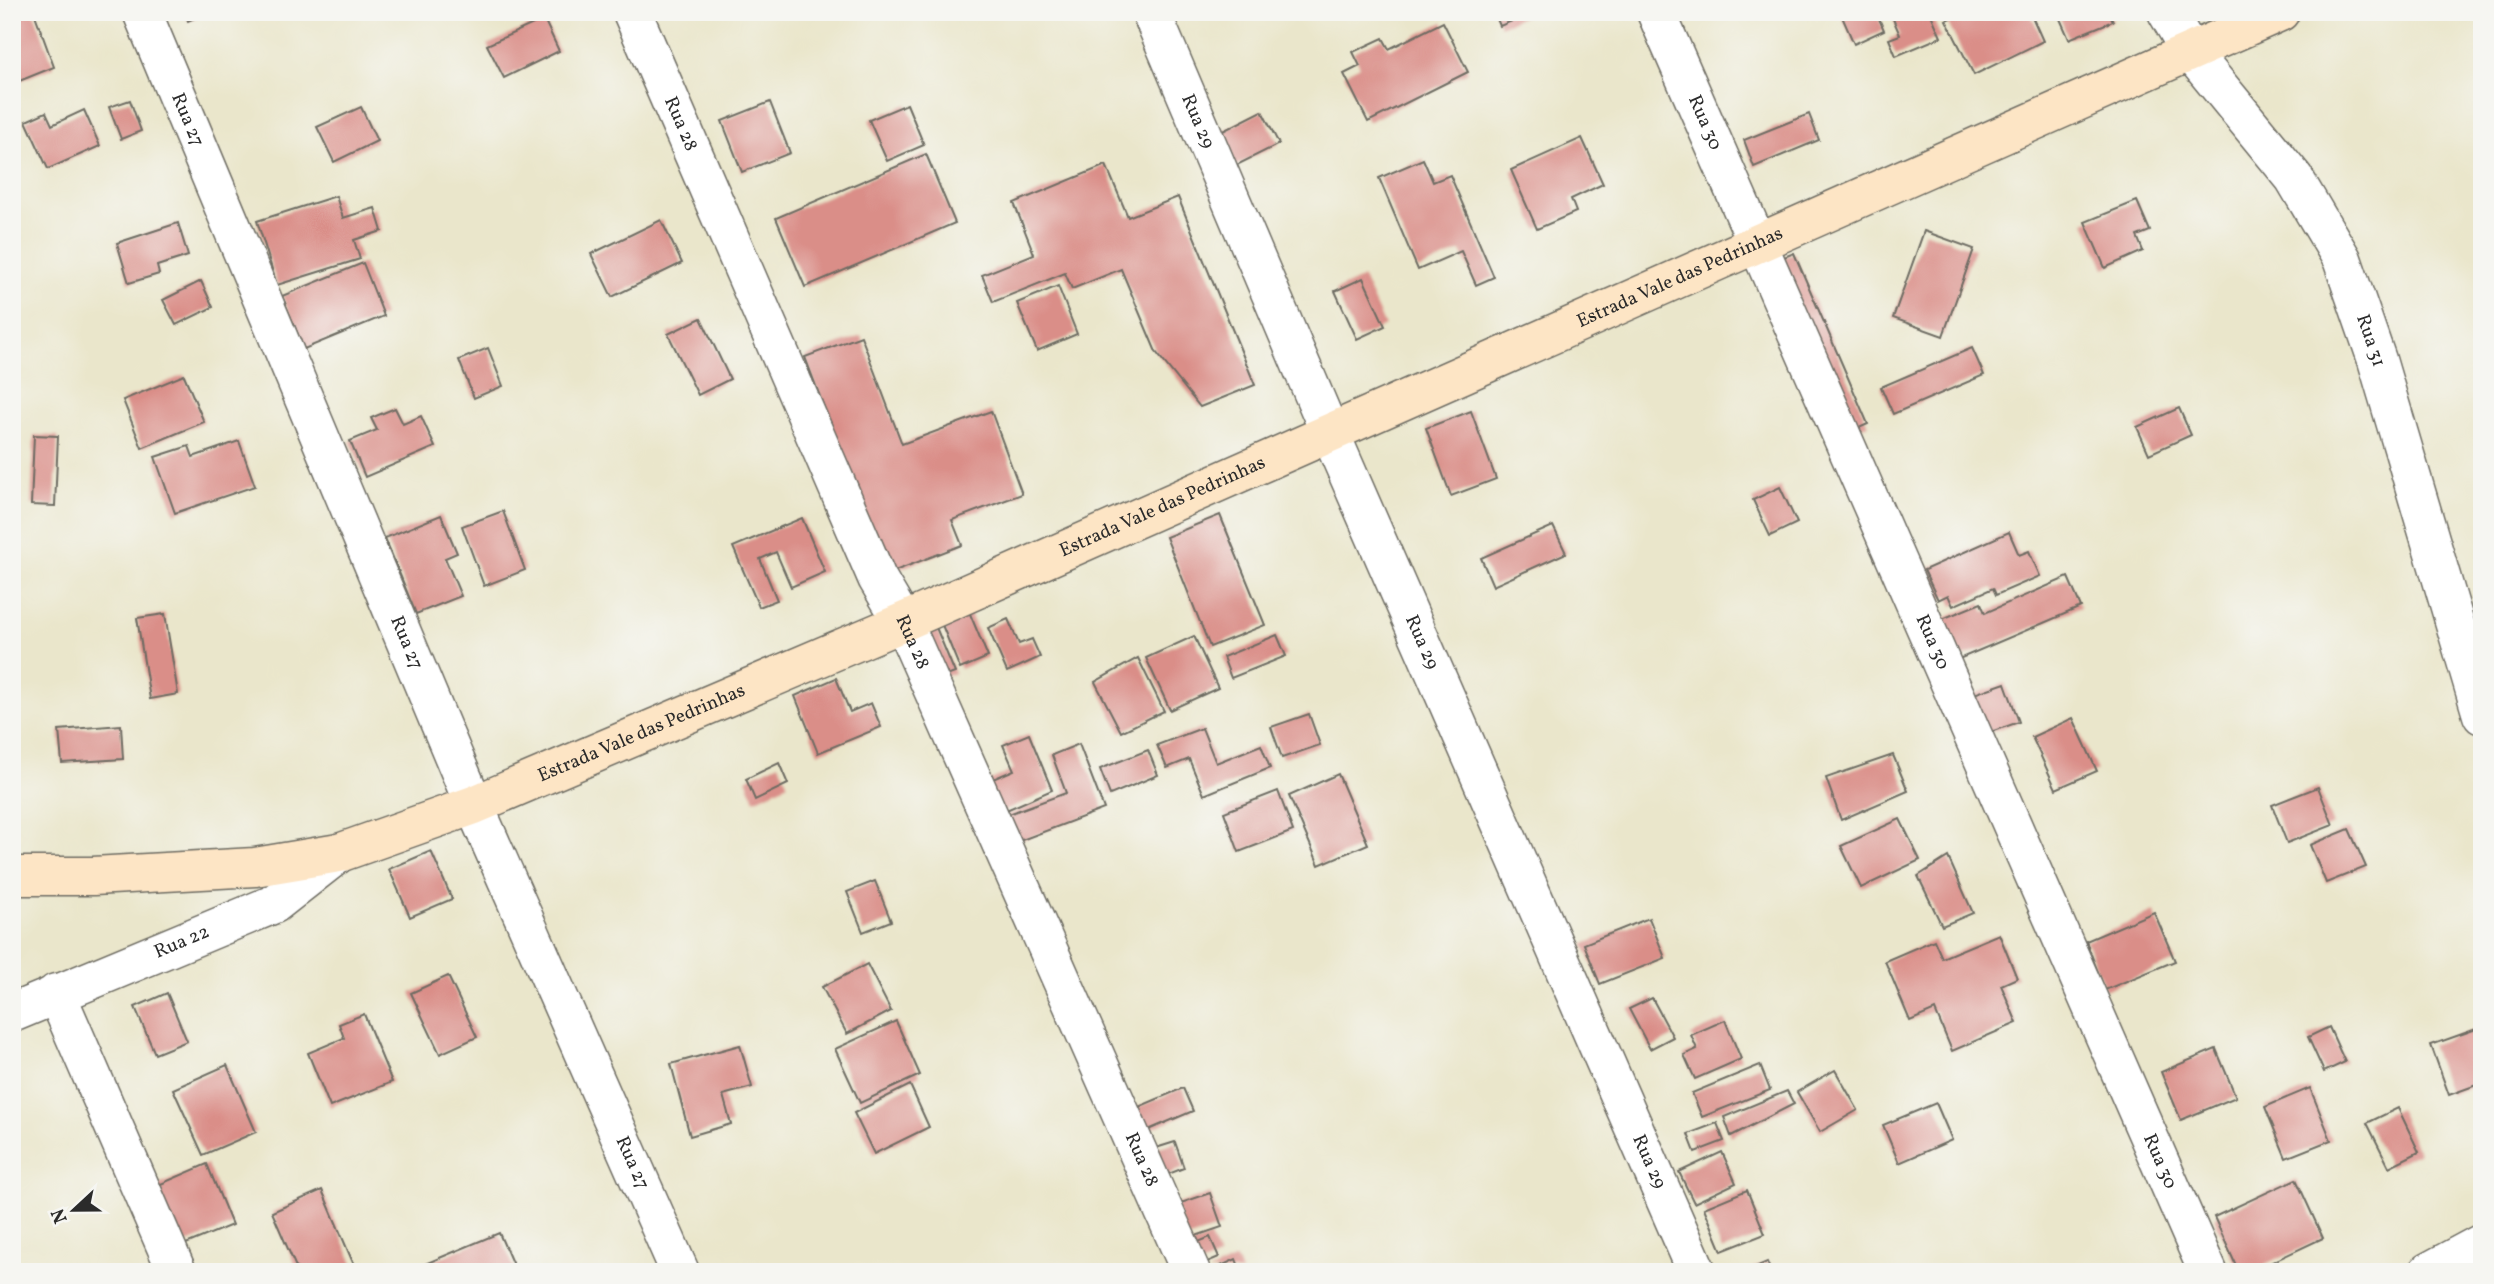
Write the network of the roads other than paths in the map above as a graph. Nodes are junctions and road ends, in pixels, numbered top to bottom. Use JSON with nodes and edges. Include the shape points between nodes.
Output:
{"nodes":[{"id":1,"x":142,"y":12,"type":"edge"},
{"id":2,"x":632,"y":12,"type":"edge"},
{"id":3,"x":1152,"y":12,"type":"edge"},
{"id":4,"x":1656,"y":12,"type":"edge"},
{"id":5,"x":2166,"y":12,"type":"edge"},
{"id":6,"x":2280,"y":12,"type":"edge"},
{"id":7,"x":2190,"y":51,"type":"junction"},
{"id":8,"x":1757,"y":243,"type":"junction"},
{"id":9,"x":1330,"y":433,"type":"junction"},
{"id":10,"x":903,"y":622,"type":"junction"},
{"id":11,"x":2482,"y":715,"type":"edge"},
{"id":12,"x":474,"y":805,"type":"junction"},
{"id":13,"x":339,"y":853,"type":"junction"},
{"id":14,"x":12,"y":876,"type":"edge"},
{"id":15,"x":56,"y":993,"type":"junction"},
{"id":16,"x":12,"y":1013,"type":"edge"},
{"id":17,"x":2482,"y":1243,"type":"edge"},
{"id":18,"x":177,"y":1272,"type":"edge"},
{"id":19,"x":680,"y":1272,"type":"edge"},
{"id":20,"x":1191,"y":1272,"type":"edge"},
{"id":21,"x":1697,"y":1272,"type":"edge"},
{"id":22,"x":2208,"y":1272,"type":"edge"},
{"id":23,"x":2428,"y":1272,"type":"edge"}],
"edges":[{"from":1,"to":12,"type":"street","name":"Rua 27"},
{"from":2,"to":10,"type":"street","name":"Rua 28","via":[[877,578]]},
{"from":3,"to":9,"type":"street","name":"Rua 29"},
{"from":4,"to":8,"type":"street","name":"Rua 30"},
{"from":5,"to":7,"type":"street","name":"Rua 31"},
{"from":6,"to":7,"type":"main road","name":"Estrada Vale das Pedrinhas"},
{"from":7,"to":8,"type":"main road","name":"Estrada Vale das Pedrinhas"},
{"from":7,"to":11,"type":"street","name":"Rua 31","via":[[2294,177],[2342,259],[2381,373]]},
{"from":8,"to":9,"type":"main road","name":"Estrada Vale das Pedrinhas"},
{"from":8,"to":22,"type":"street","name":"Rua 30"},
{"from":9,"to":10,"type":"main road","name":"Estrada Vale das Pedrinhas"},
{"from":9,"to":21,"type":"street","name":"Rua 29"},
{"from":10,"to":12,"type":"main road","name":"Estrada Vale das Pedrinhas"},
{"from":10,"to":20,"type":"street","name":"Rua 28"},
{"from":12,"to":13,"type":"main road","name":"Estrada Vale das Pedrinhas"},
{"from":12,"to":19,"type":"street","name":"Rua 27"},
{"from":13,"to":14,"type":"main road","name":"Estrada Vale das Pedrinhas","via":[[255,867]]},
{"from":13,"to":15,"type":"street","name":"Rua 22","via":[[274,904]]},
{"from":15,"to":16,"type":"street","name":"Rua 22"},
{"from":15,"to":18,"type":"street"},
{"from":17,"to":23,"type":"street"}]}
